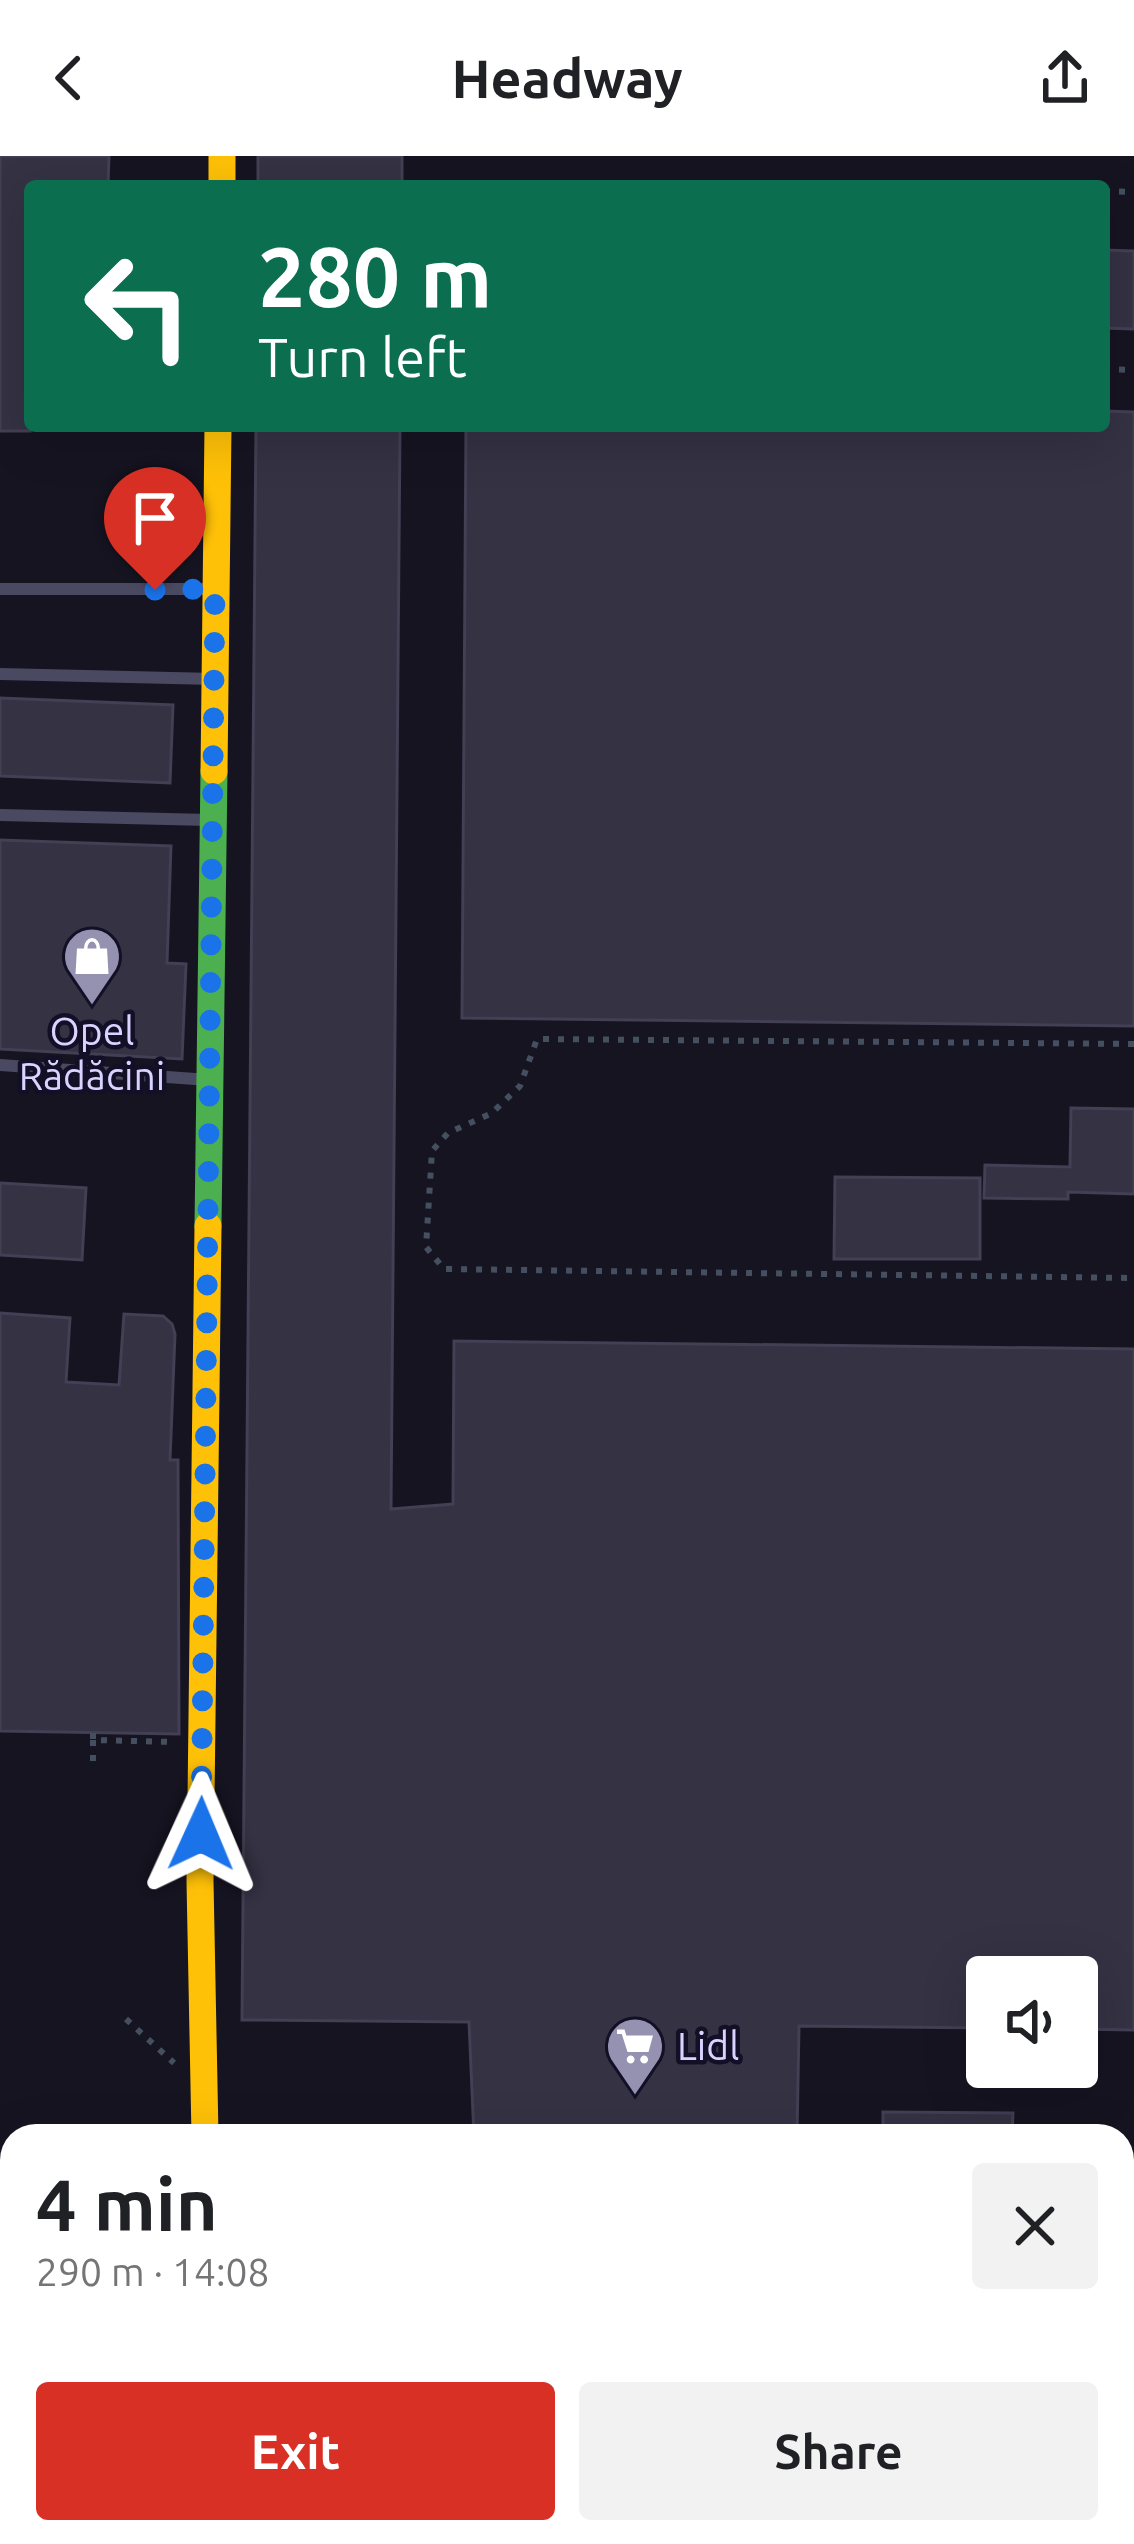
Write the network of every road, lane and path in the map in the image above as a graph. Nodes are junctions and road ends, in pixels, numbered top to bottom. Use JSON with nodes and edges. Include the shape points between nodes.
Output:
{"nodes":[{"id":1,"x":218,"y":432,"type":"edge"},
{"id":2,"x":0,"y":589,"type":"edge"},
{"id":3,"x":215,"y":589,"type":"junction"},
{"id":4,"x":0,"y":674,"type":"edge"},
{"id":5,"x":215,"y":679,"type":"junction"},
{"id":6,"x":0,"y":815,"type":"edge"},
{"id":7,"x":214,"y":821,"type":"junction"},
{"id":8,"x":1134,"y":1044,"type":"edge"},
{"id":9,"x":0,"y":1066,"type":"edge"},
{"id":10,"x":211,"y":1080,"type":"junction"},
{"id":11,"x":1134,"y":1278,"type":"edge"},
{"id":12,"x":189,"y":1742,"type":"dead end"},
{"id":13,"x":93,"y":1768,"type":"dead end"},
{"id":14,"x":126,"y":2019,"type":"dead end"},
{"id":15,"x":177,"y":2065,"type":"dead end"},
{"id":16,"x":206,"y":2124,"type":"edge"}],
"edges":[{"from":1,"to":3,"type":"street"},
{"from":2,"to":3,"type":"lane"},
{"from":3,"to":5,"type":"street"},
{"from":4,"to":5,"type":"lane"},
{"from":5,"to":7,"type":"street"},
{"from":6,"to":7,"type":"lane"},
{"from":7,"to":10,"type":"street"},
{"from":8,"to":11,"type":"path","via":[[536,1039],[520,1087],[433,1151],[426,1246],[444,1270]]},
{"from":9,"to":10,"type":"lane"},
{"from":10,"to":16,"type":"street","via":[[200,1881]]},
{"from":12,"to":13,"type":"path","via":[[93,1736]]},
{"from":14,"to":15,"type":"path"}]}
